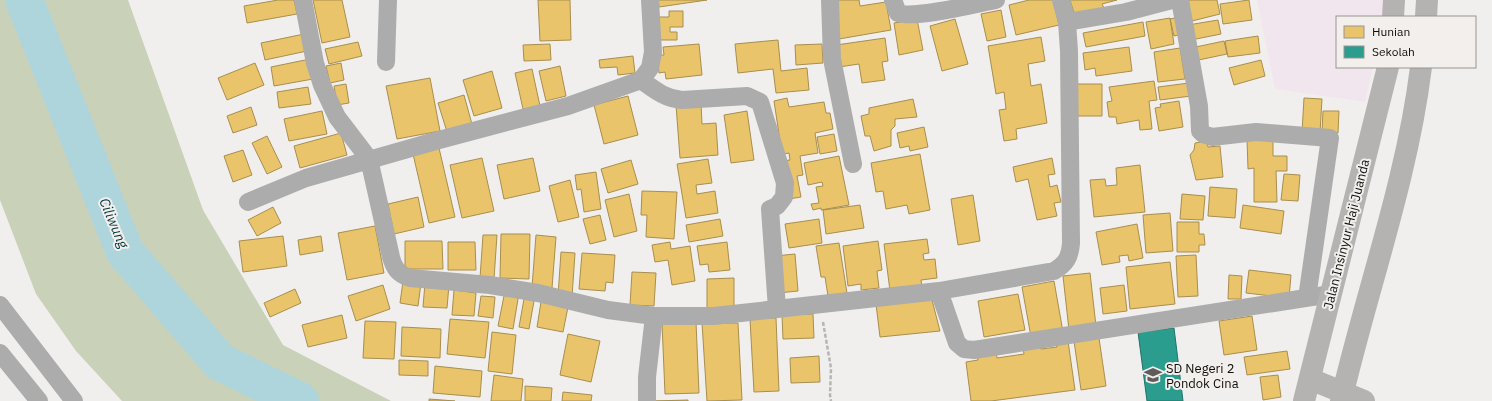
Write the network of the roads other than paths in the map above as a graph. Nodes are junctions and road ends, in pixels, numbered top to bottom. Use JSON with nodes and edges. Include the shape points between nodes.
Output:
{"nodes":[{"id":1,"x":303,"y":0,"type":"edge"},
{"id":2,"x":388,"y":0,"type":"edge"},
{"id":3,"x":650,"y":0,"type":"edge"},
{"id":4,"x":830,"y":0,"type":"edge"},
{"id":5,"x":893,"y":0,"type":"edge"},
{"id":6,"x":996,"y":0,"type":"edge"},
{"id":7,"x":1061,"y":0,"type":"edge"},
{"id":8,"x":1172,"y":0,"type":"edge"},
{"id":9,"x":1180,"y":0,"type":"edge"},
{"id":10,"x":1394,"y":0,"type":"edge"},
{"id":11,"x":1427,"y":0,"type":"edge"},
{"id":12,"x":1393,"y":16,"type":"edge"},
{"id":13,"x":1426,"y":16,"type":"edge"},
{"id":14,"x":1067,"y":22,"type":"junction"},
{"id":15,"x":386,"y":62,"type":"dead end"},
{"id":16,"x":1388,"y":68,"type":"edge"},
{"id":17,"x":1421,"y":68,"type":"edge"},
{"id":18,"x":641,"y":80,"type":"junction"},
{"id":19,"x":369,"y":159,"type":"junction"},
{"id":20,"x":853,"y":164,"type":"dead end"},
{"id":21,"x":248,"y":202,"type":"dead end"},
{"id":22,"x":939,"y":290,"type":"junction"},
{"id":23,"x":1331,"y":294,"type":"junction"},
{"id":24,"x":1307,"y":298,"type":"junction"},
{"id":25,"x":0,"y":305,"type":"edge"},
{"id":26,"x":776,"y":309,"type":"junction"},
{"id":27,"x":654,"y":316,"type":"junction"},
{"id":28,"x":0,"y":353,"type":"edge"},
{"id":29,"x":1310,"y":379,"type":"junction"},
{"id":30,"x":26,"y":394,"type":"edge"},
{"id":31,"x":1342,"y":397,"type":"edge"},
{"id":32,"x":39,"y":401,"type":"edge"},
{"id":33,"x":74,"y":401,"type":"edge"},
{"id":34,"x":647,"y":401,"type":"edge"},
{"id":35,"x":1304,"y":401,"type":"edge"},
{"id":36,"x":1364,"y":401,"type":"edge"}],
"edges":[{"from":1,"to":19,"type":"street","via":[[315,63],[322,85],[337,117]]},
{"from":2,"to":15,"type":"street"},
{"from":3,"to":18,"type":"street","via":[[653,52],[650,68]]},
{"from":4,"to":20,"type":"street","via":[[832,59]]},
{"from":5,"to":6,"type":"street","via":[[898,13],[909,15]]},
{"from":7,"to":14,"type":"street"},
{"from":8,"to":14,"type":"street","via":[[1126,12]]},
{"from":9,"to":24,"type":"street","via":[[1200,130],[1203,134],[1212,136],[1256,132],[1330,138]]},
{"from":10,"to":12,"type":"highway"},
{"from":11,"to":13,"type":"highway"},
{"from":14,"to":22,"type":"street","via":[[1071,243],[1066,262],[1054,271]]},
{"from":16,"to":23,"type":"highway","name":"Jalan Insinyur Haji Juanda"},
{"from":17,"to":31,"type":"highway","via":[[1418,94],[1396,196]]},
{"from":18,"to":19,"type":"street","via":[[568,106]]},
{"from":18,"to":26,"type":"street","via":[[665,97],[673,99],[747,96],[760,102],[785,183],[784,197],[770,209]]},
{"from":19,"to":21,"type":"street","via":[[306,178]]},
{"from":19,"to":27,"type":"street","via":[[390,257],[397,272],[403,276],[497,286],[608,310]]},
{"from":22,"to":24,"type":"street","via":[[957,343],[964,349],[974,350]]},
{"from":22,"to":26,"type":"street"},
{"from":23,"to":24,"type":"street"},
{"from":23,"to":29,"type":"highway","name":"Jalan Insinyur Haji Juanda"},
{"from":25,"to":33,"type":"street"},
{"from":26,"to":27,"type":"street","via":[[714,316]]},
{"from":27,"to":34,"type":"street"},
{"from":28,"to":30,"type":"street"},
{"from":29,"to":31,"type":"highway"},
{"from":29,"to":35,"type":"highway","name":"Jalan Insinyur Haji Juanda"},
{"from":30,"to":32,"type":"street"},
{"from":31,"to":36,"type":"highway"}]}
